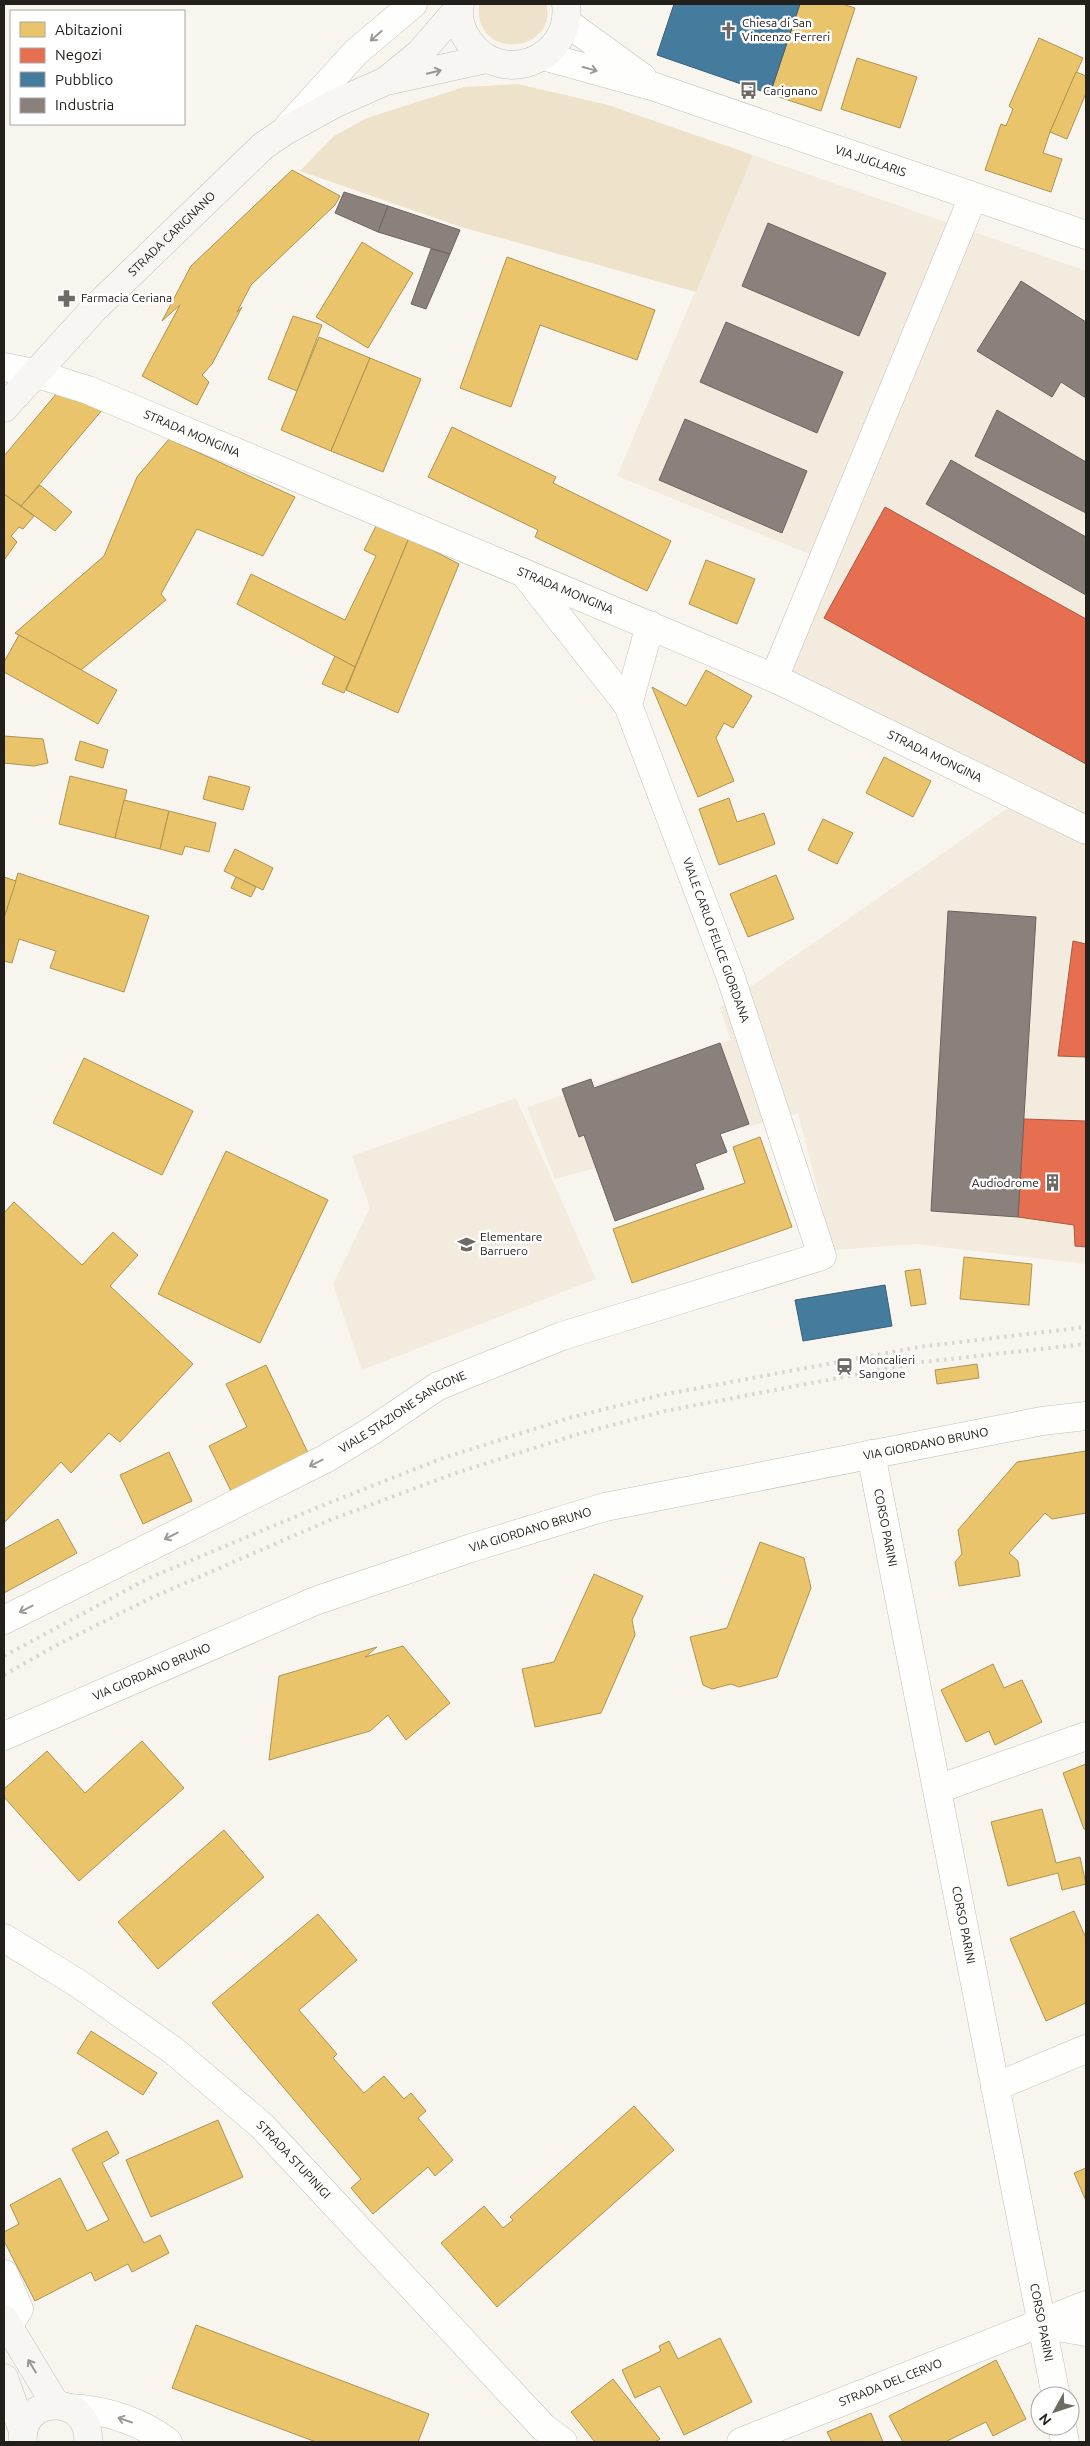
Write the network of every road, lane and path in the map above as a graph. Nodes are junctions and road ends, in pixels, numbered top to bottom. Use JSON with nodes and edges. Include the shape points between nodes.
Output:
{"nodes":[{"id":1,"x":413,"y":4,"type":"edge"},
{"id":2,"x":459,"y":6,"type":"edge"},
{"id":3,"x":566,"y":13,"type":"edge"},
{"id":4,"x":543,"y":56,"type":"junction"},
{"id":5,"x":486,"y":59,"type":"junction"},
{"id":6,"x":386,"y":81,"type":"junction"},
{"id":7,"x":655,"y":87,"type":"junction"},
{"id":8,"x":284,"y":131,"type":"junction"},
{"id":9,"x":973,"y":198,"type":"junction"},
{"id":10,"x":1086,"y":235,"type":"edge"},
{"id":11,"x":4,"y":367,"type":"edge"},
{"id":12,"x":34,"y":373,"type":"junction"},
{"id":13,"x":4,"y":408,"type":"edge"},
{"id":14,"x":522,"y":571,"type":"junction"},
{"id":15,"x":650,"y":625,"type":"junction"},
{"id":16,"x":774,"y":678,"type":"junction"},
{"id":17,"x":628,"y":705,"type":"junction"},
{"id":18,"x":1086,"y":830,"type":"edge"},
{"id":19,"x":822,"y":1256,"type":"joint"},
{"id":20,"x":1086,"y":1416,"type":"edge"},
{"id":21,"x":871,"y":1454,"type":"junction"},
{"id":22,"x":4,"y":1620,"type":"edge"},
{"id":23,"x":4,"y":1736,"type":"edge"},
{"id":24,"x":1086,"y":1736,"type":"edge"},
{"id":25,"x":938,"y":1788,"type":"junction"},
{"id":26,"x":4,"y":1938,"type":"edge"},
{"id":27,"x":1086,"y":2049,"type":"edge"},
{"id":28,"x":995,"y":2087,"type":"junction"},
{"id":29,"x":4,"y":2274,"type":"edge"},
{"id":30,"x":1086,"y":2305,"type":"edge"},
{"id":31,"x":1041,"y":2324,"type":"junction"},
{"id":32,"x":5,"y":2325,"type":"edge"},
{"id":33,"x":1086,"y":2332,"type":"edge"},
{"id":34,"x":4,"y":2378,"type":"edge"},
{"id":35,"x":1054,"y":2386,"type":"edge"},
{"id":36,"x":63,"y":2407,"type":"junction"},
{"id":37,"x":23,"y":2437,"type":"edge"},
{"id":38,"x":551,"y":2437,"type":"edge"},
{"id":39,"x":88,"y":2442,"type":"edge"},
{"id":40,"x":168,"y":2442,"type":"edge"},
{"id":41,"x":742,"y":2442,"type":"edge"}],
"edges":[{"from":1,"to":8,"type":"street","name":"STRADA CARIGNANO","one_way":true,"via":[[356,52]]},
{"from":2,"to":5,"type":"main road","via":[[463,33]]},
{"from":2,"to":6,"type":"main road","name":"STRADA CARIGNANO","via":[[420,53]]},
{"from":3,"to":4,"type":"main road","via":[[561,36]]},
{"from":3,"to":7,"type":"street","name":"VIA JUGLARIS"},
{"from":4,"to":5,"type":"main road","via":[[513,66]]},
{"from":4,"to":7,"type":"street","name":"VIA JUGLARIS","one_way":true},
{"from":6,"to":5,"type":"main road","name":"STRADA CARIGNANO","one_way":true},
{"from":6,"to":8,"type":"main road","name":"STRADA CARIGNANO"},
{"from":7,"to":9,"type":"street","name":"VIA JUGLARIS"},
{"from":8,"to":12,"type":"main road","name":"STRADA CARIGNANO","via":[[263,146],[161,242]]},
{"from":9,"to":10,"type":"street","name":"VIA JUGLARIS"},
{"from":9,"to":16,"type":"street"},
{"from":11,"to":12,"type":"street","name":"STRADA MONGINA"},
{"from":12,"to":13,"type":"main road","name":"STRADA CARIGNANO"},
{"from":12,"to":14,"type":"street","name":"STRADA MONGINA","via":[[88,390]]},
{"from":14,"to":15,"type":"street","name":"STRADA MONGINA"},
{"from":14,"to":17,"type":"street","name":"VIALE CARLO FELICE GIORDANA"},
{"from":15,"to":16,"type":"street","name":"STRADA MONGINA"},
{"from":15,"to":17,"type":"street"},
{"from":16,"to":18,"type":"street","name":"STRADA MONGINA"},
{"from":17,"to":19,"type":"street","name":"VIALE CARLO FELICE GIORDANA","via":[[730,975]]},
{"from":19,"to":22,"type":"street","name":"VIALE STAZIONE SANGONE","one_way":true,"via":[[562,1336],[438,1386],[326,1459]]},
{"from":20,"to":21,"type":"street","name":"VIA GIORDANO BRUNO","via":[[1042,1421]]},
{"from":21,"to":23,"type":"street","name":"VIA GIORDANO BRUNO","via":[[605,1507],[471,1548],[315,1601]]},
{"from":21,"to":25,"type":"street","name":"CORSO PARINI"},
{"from":24,"to":25,"type":"street"},
{"from":25,"to":28,"type":"street","name":"CORSO PARINI"},
{"from":26,"to":38,"type":"street","name":"STRADA STUPINIGI","via":[[79,1984],[174,2051],[262,2126]]},
{"from":27,"to":28,"type":"street"},
{"from":28,"to":31,"type":"street","name":"CORSO PARINI"},
{"from":29,"to":32,"type":"street","via":[[19,2309]]},
{"from":30,"to":31,"type":"street","name":"STRADA DEL CERVO"},
{"from":31,"to":33,"type":"street"},
{"from":31,"to":35,"type":"street","name":"CORSO PARINI"},
{"from":31,"to":41,"type":"street","name":"STRADA DEL CERVO"},
{"from":36,"to":32,"type":"main road","one_way":true},
{"from":34,"to":37,"type":"main road"},
{"from":36,"to":37,"type":"main road","via":[[38,2410]]},
{"from":36,"to":39,"type":"main road","via":[[83,2419]]},
{"from":40,"to":36,"type":"street","one_way":true,"via":[[150,2429],[95,2410]]}]}
